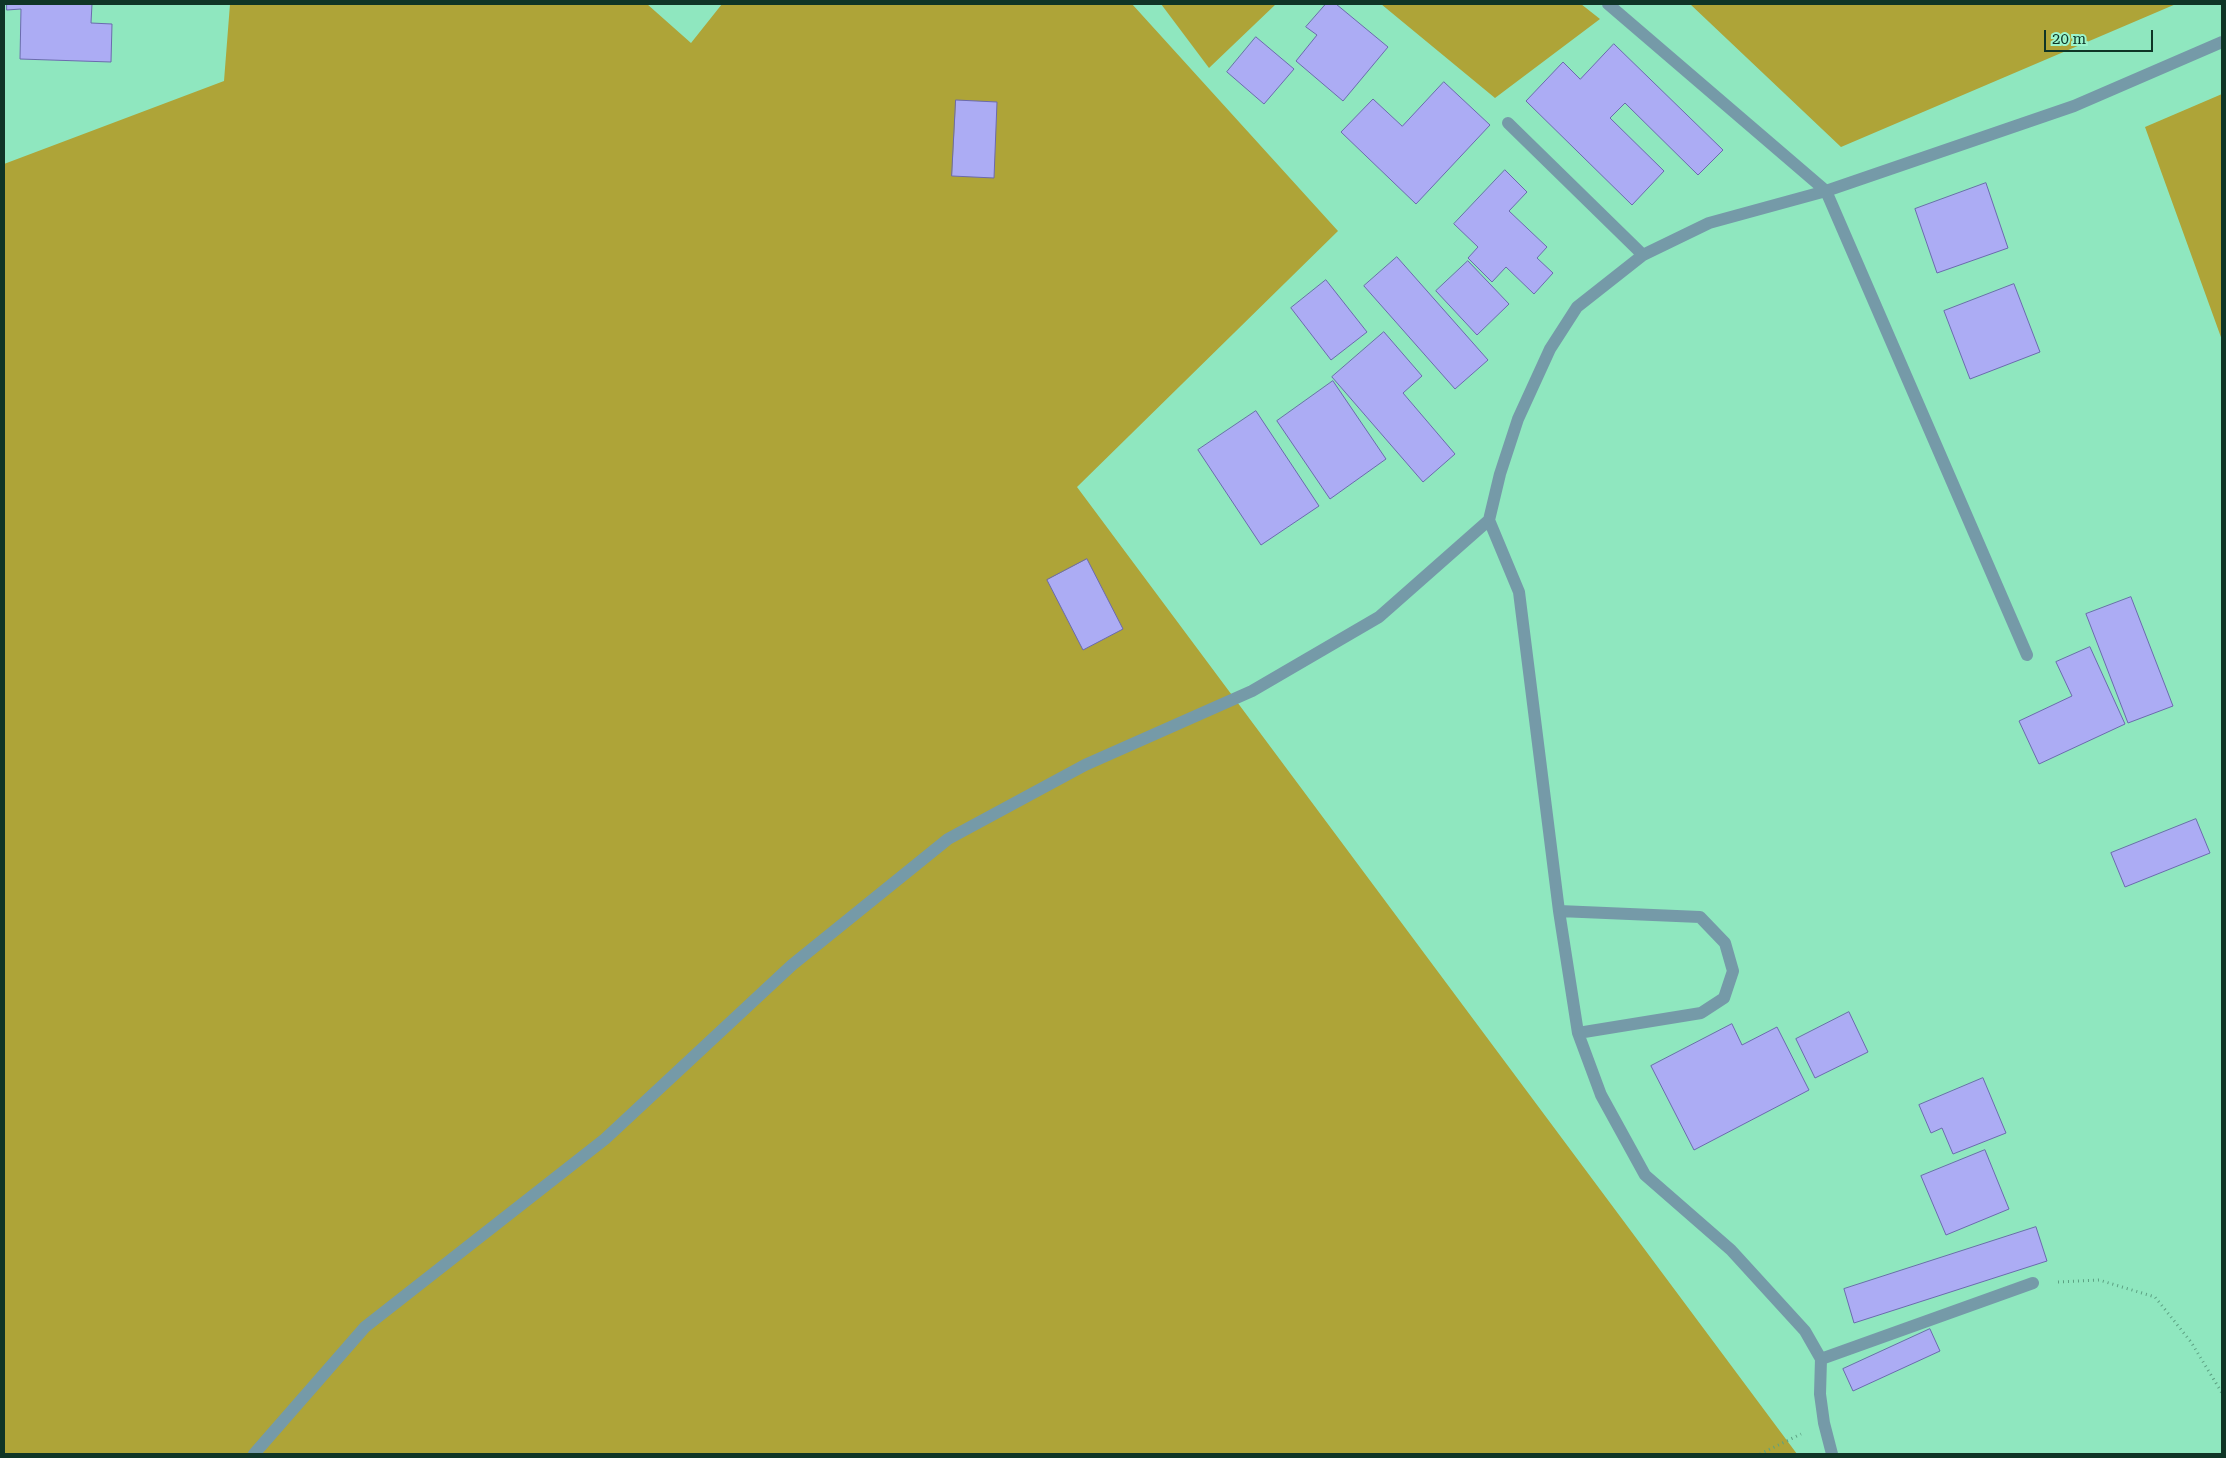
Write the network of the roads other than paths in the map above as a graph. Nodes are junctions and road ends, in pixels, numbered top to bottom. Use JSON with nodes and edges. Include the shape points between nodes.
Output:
{"nodes":[{"id":1,"x":1608,"y":4,"type":"edge"},
{"id":2,"x":2222,"y":42,"type":"edge"},
{"id":3,"x":1508,"y":123,"type":"dead end"},
{"id":4,"x":1826,"y":190,"type":"junction"},
{"id":5,"x":1643,"y":255,"type":"junction"},
{"id":6,"x":1489,"y":520,"type":"junction"},
{"id":7,"x":2027,"y":655,"type":"dead end"},
{"id":8,"x":1558,"y":911,"type":"junction"},
{"id":9,"x":1578,"y":1034,"type":"junction"},
{"id":10,"x":2033,"y":1283,"type":"road end"},
{"id":11,"x":1821,"y":1359,"type":"junction"},
{"id":12,"x":254,"y":1454,"type":"edge"},
{"id":13,"x":1832,"y":1454,"type":"edge"}],
"edges":[{"from":1,"to":4,"type":"street"},
{"from":2,"to":4,"type":"street","via":[[2074,106]]},
{"from":3,"to":5,"type":"street"},
{"from":4,"to":5,"type":"street","via":[[1709,223]]},
{"from":4,"to":7,"type":"street"},
{"from":5,"to":6,"type":"street","via":[[1577,307],[1550,349],[1518,419]]},
{"from":6,"to":8,"type":"street","via":[[1519,592]]},
{"from":6,"to":12,"type":"street","via":[[1379,617],[1252,691],[1085,765],[948,839],[792,965],[605,1139],[365,1327]]},
{"from":8,"to":9,"type":"street"},
{"from":8,"to":9,"type":"street","via":[[1700,917],[1725,943],[1733,971],[1724,998],[1702,1013]]},
{"from":9,"to":11,"type":"street","via":[[1602,1095],[1645,1175],[1731,1250],[1805,1331]]},
{"from":10,"to":11,"type":"street"},
{"from":11,"to":13,"type":"street","via":[[1820,1394]]}]}
